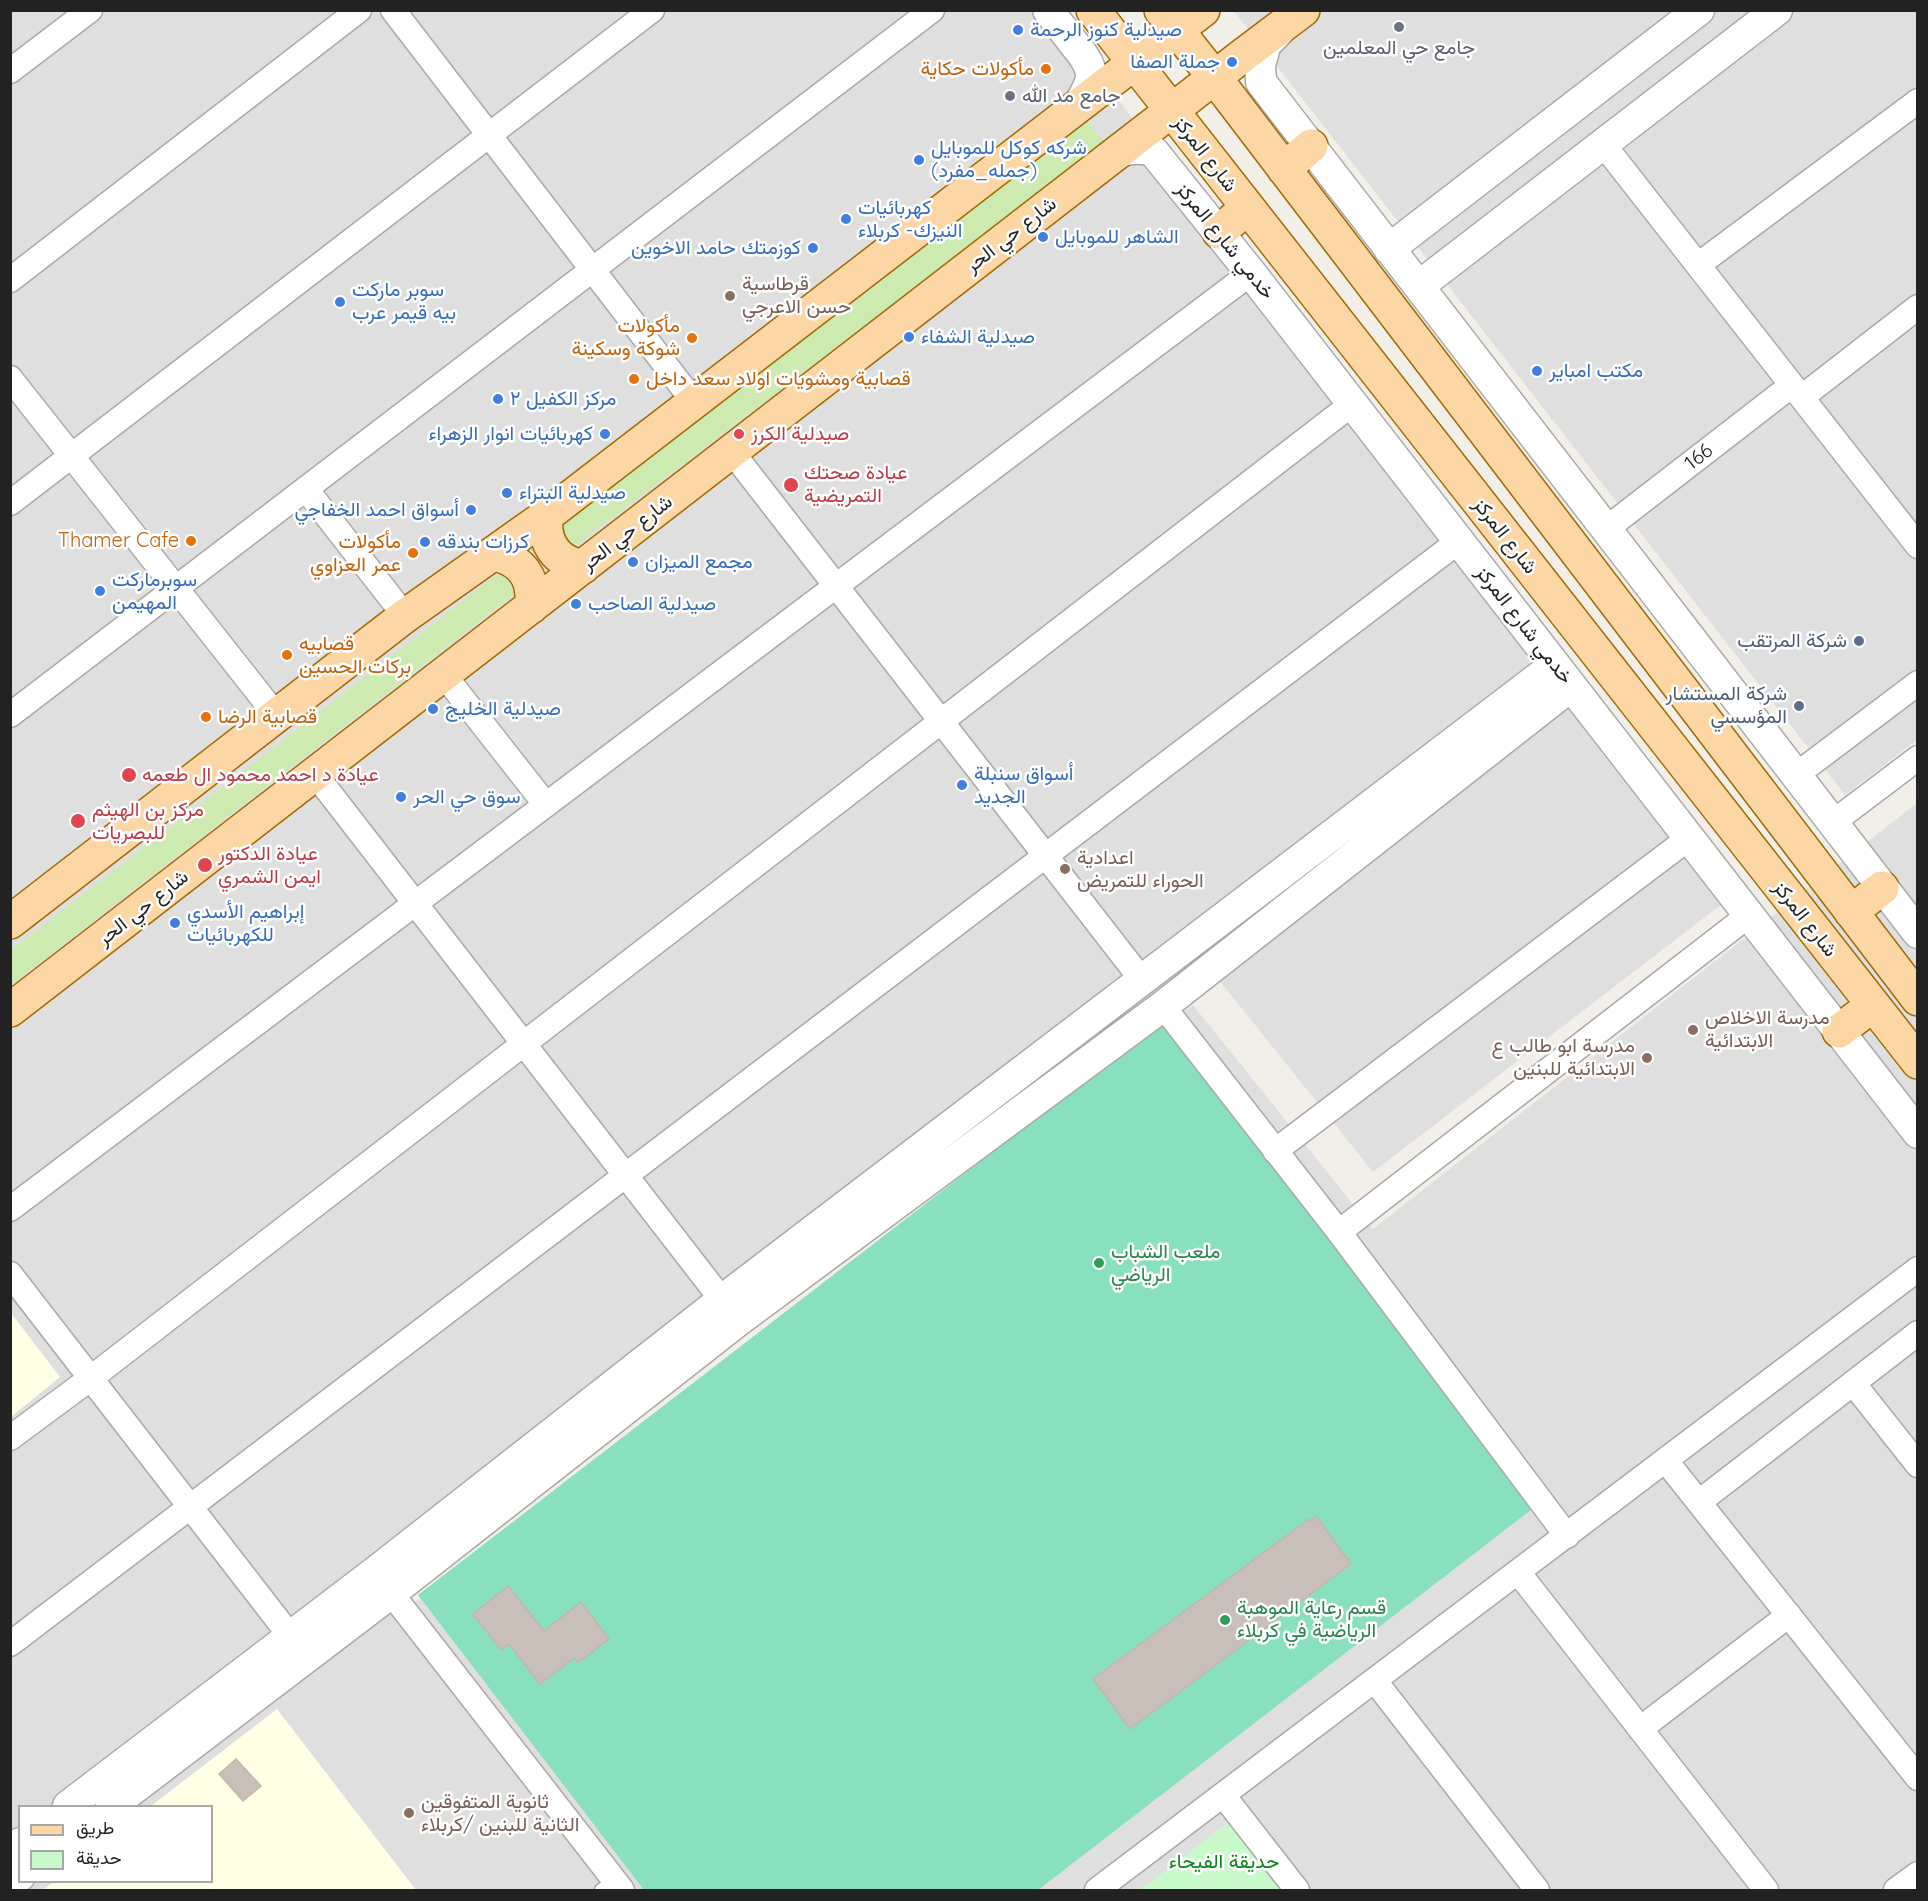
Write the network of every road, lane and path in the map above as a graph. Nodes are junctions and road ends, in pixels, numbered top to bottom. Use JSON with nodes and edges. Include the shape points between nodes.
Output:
{"nodes":[{"id":1,"x":90,"y":10,"type":"edge"},
{"id":2,"x":359,"y":10,"type":"edge"},
{"id":3,"x":393,"y":10,"type":"edge"},
{"id":4,"x":652,"y":10,"type":"edge"},
{"id":5,"x":932,"y":10,"type":"edge"},
{"id":6,"x":1048,"y":10,"type":"edge"},
{"id":7,"x":1093,"y":10,"type":"edge"},
{"id":8,"x":1203,"y":10,"type":"edge"},
{"id":9,"x":1699,"y":10,"type":"edge"},
{"id":10,"x":1777,"y":10,"type":"edge"},
{"id":11,"x":1295,"y":17,"type":"edge"},
{"id":12,"x":1169,"y":21,"type":"edge"},
{"id":13,"x":1134,"y":64,"type":"junction"},
{"id":14,"x":10,"y":71,"type":"edge"},
{"id":15,"x":1215,"y":78,"type":"junction"},
{"id":16,"x":1917,"y":101,"type":"edge"},
{"id":17,"x":1076,"y":108,"type":"junction"},
{"id":18,"x":1172,"y":111,"type":"junction"},
{"id":19,"x":489,"y":136,"type":"junction"},
{"id":20,"x":1603,"y":144,"type":"junction"},
{"id":21,"x":1311,"y":146,"type":"junction"},
{"id":22,"x":1114,"y":155,"type":"junction"},
{"id":23,"x":1284,"y":169,"type":"junction"},
{"id":24,"x":1450,"y":202,"type":"junction"},
{"id":25,"x":1247,"y":208,"type":"junction"},
{"id":26,"x":1219,"y":232,"type":"junction"},
{"id":27,"x":1482,"y":238,"type":"junction"},
{"id":28,"x":1389,"y":249,"type":"junction"},
{"id":29,"x":1698,"y":265,"type":"junction"},
{"id":30,"x":592,"y":270,"type":"junction"},
{"id":31,"x":1251,"y":273,"type":"junction"},
{"id":32,"x":10,"y":280,"type":"edge"},
{"id":33,"x":1419,"y":286,"type":"junction"},
{"id":34,"x":1917,"y":307,"type":"edge"},
{"id":35,"x":10,"y":378,"type":"edge"},
{"id":36,"x":1797,"y":391,"type":"junction"},
{"id":37,"x":694,"y":402,"type":"junction"},
{"id":38,"x":1352,"y":404,"type":"junction"},
{"id":39,"x":732,"y":452,"type":"junction"},
{"id":40,"x":72,"y":456,"type":"junction"},
{"id":41,"x":306,"y":489,"type":"junction"},
{"id":42,"x":10,"y":503,"type":"edge"},
{"id":43,"x":546,"y":516,"type":"junction"},
{"id":44,"x":1606,"y":529,"type":"junction"},
{"id":45,"x":1459,"y":541,"type":"junction"},
{"id":46,"x":1917,"y":546,"type":"edge"},
{"id":47,"x":494,"y":554,"type":"junction"},
{"id":48,"x":583,"y":567,"type":"junction"},
{"id":49,"x":837,"y":586,"type":"junction"},
{"id":50,"x":176,"y":588,"type":"junction"},
{"id":51,"x":531,"y":607,"type":"junction"},
{"id":52,"x":405,"y":616,"type":"junction"},
{"id":53,"x":444,"y":675,"type":"junction"},
{"id":54,"x":1563,"y":675,"type":"junction"},
{"id":55,"x":1917,"y":683,"type":"edge"},
{"id":56,"x":10,"y":715,"type":"edge"},
{"id":57,"x":276,"y":715,"type":"junction"},
{"id":58,"x":942,"y":721,"type":"junction"},
{"id":59,"x":1917,"y":758,"type":"edge"},
{"id":60,"x":315,"y":774,"type":"junction"},
{"id":61,"x":1796,"y":776,"type":"junction"},
{"id":62,"x":546,"y":805,"type":"junction"},
{"id":63,"x":1832,"y":822,"type":"junction"},
{"id":64,"x":1689,"y":838,"type":"junction"},
{"id":65,"x":1046,"y":855,"type":"junction"},
{"id":66,"x":1882,"y":888,"type":"junction"},
{"id":67,"x":415,"y":904,"type":"junction"},
{"id":68,"x":1851,"y":912,"type":"junction"},
{"id":69,"x":1749,"y":915,"type":"junction"},
{"id":70,"x":10,"y":922,"type":"edge"},
{"id":71,"x":1917,"y":933,"type":"edge"},
{"id":72,"x":1142,"y":980,"type":"junction"},
{"id":73,"x":1917,"y":999,"type":"edge"},
{"id":74,"x":1873,"y":1005,"type":"junction"},
{"id":75,"x":1162,"y":1006,"type":"junction"},
{"id":76,"x":10,"y":1010,"type":"edge"},
{"id":77,"x":1839,"y":1031,"type":"junction"},
{"id":78,"x":524,"y":1044,"type":"junction"},
{"id":79,"x":1917,"y":1062,"type":"edge"},
{"id":80,"x":1917,"y":1133,"type":"edge"},
{"id":81,"x":1275,"y":1151,"type":"junction"},
{"id":82,"x":626,"y":1175,"type":"junction"},
{"id":83,"x":10,"y":1209,"type":"edge"},
{"id":84,"x":1339,"y":1232,"type":"junction"},
{"id":85,"x":1917,"y":1269,"type":"edge"},
{"id":86,"x":10,"y":1275,"type":"edge"},
{"id":87,"x":722,"y":1300,"type":"junction"},
{"id":88,"x":1917,"y":1333,"type":"edge"},
{"id":89,"x":91,"y":1378,"type":"junction"},
{"id":90,"x":1853,"y":1383,"type":"junction"},
{"id":91,"x":10,"y":1438,"type":"edge"},
{"id":92,"x":1666,"y":1461,"type":"junction"},
{"id":93,"x":1917,"y":1465,"type":"edge"},
{"id":94,"x":528,"y":1469,"type":"junction"},
{"id":95,"x":1699,"y":1502,"type":"junction"},
{"id":96,"x":191,"y":1507,"type":"junction"},
{"id":97,"x":1567,"y":1536,"type":"junction"},
{"id":98,"x":1518,"y":1572,"type":"junction"},
{"id":99,"x":391,"y":1593,"type":"junction"},
{"id":100,"x":1789,"y":1615,"type":"junction"},
{"id":101,"x":291,"y":1636,"type":"junction"},
{"id":102,"x":10,"y":1644,"type":"edge"},
{"id":103,"x":1375,"y":1681,"type":"junction"},
{"id":104,"x":1640,"y":1729,"type":"junction"},
{"id":105,"x":1917,"y":1778,"type":"edge"},
{"id":106,"x":1223,"y":1795,"type":"junction"},
{"id":107,"x":69,"y":1805,"type":"edge"},
{"id":108,"x":112,"y":1805,"type":"edge"},
{"id":109,"x":1917,"y":1874,"type":"edge"},
{"id":110,"x":612,"y":1887,"type":"edge"},
{"id":111,"x":1097,"y":1890,"type":"edge"},
{"id":112,"x":1297,"y":1890,"type":"edge"},
{"id":113,"x":1536,"y":1890,"type":"edge"},
{"id":114,"x":1766,"y":1890,"type":"edge"},
{"id":115,"x":1896,"y":1890,"type":"edge"}],
"edges":[{"from":1,"to":14,"type":"street"},
{"from":2,"to":32,"type":"street"},
{"from":3,"to":19,"type":"street"},
{"from":4,"to":19,"type":"street"},
{"from":5,"to":30,"type":"street"},
{"from":6,"to":17,"type":"street","via":[[1089,62],[1088,91]]},
{"from":7,"to":13,"type":"main road","name":"شارع المركز"},
{"from":8,"to":12,"type":"main road"},
{"from":9,"to":24,"type":"street"},
{"from":10,"to":20,"type":"street"},
{"from":11,"to":15,"type":"main road","name":"شارع حي الحر"},
{"from":11,"to":21,"type":"street","via":[[1266,44],[1260,65],[1261,82]]},
{"from":12,"to":13,"type":"main road"},
{"from":12,"to":15,"type":"main road","name":"شارع المركز"},
{"from":13,"to":17,"type":"main road"},
{"from":13,"to":18,"type":"main road","name":"شارع المركز"},
{"from":15,"to":18,"type":"main road","name":"شارع حي الحر"},
{"from":15,"to":23,"type":"main road","name":"شارع المركز"},
{"from":16,"to":29,"type":"street"},
{"from":17,"to":37,"type":"main road"},
{"from":18,"to":22,"type":"main road","name":"شارع حي الحر"},
{"from":18,"to":25,"type":"main road","name":"شارع المركز"},
{"from":19,"to":30,"type":"street"},
{"from":19,"to":40,"type":"street"},
{"from":20,"to":27,"type":"street"},
{"from":20,"to":29,"type":"street"},
{"from":21,"to":23,"type":"main road"},
{"from":21,"to":28,"type":"street"},
{"from":22,"to":26,"type":"street","name":"خدمي شارع المركز","via":[[1141,148],[1153,151]]},
{"from":22,"to":39,"type":"main road","name":"شارع حي الحر"},
{"from":23,"to":68,"type":"main road","name":"شارع المركز"},
{"from":24,"to":27,"type":"street","via":[[1442,216],[1446,236],[1465,243]]},
{"from":24,"to":28,"type":"street"},
{"from":25,"to":26,"type":"main road"},
{"from":25,"to":74,"type":"main road","name":"شارع المركز"},
{"from":26,"to":31,"type":"street","name":"خدمي شارع المركز"},
{"from":27,"to":33,"type":"street"},
{"from":28,"to":33,"type":"street"},
{"from":29,"to":36,"type":"street"},
{"from":30,"to":37,"type":"street"},
{"from":30,"to":41,"type":"street"},
{"from":31,"to":38,"type":"street","name":"خدمي شارع المركز"},
{"from":31,"to":49,"type":"street"},
{"from":33,"to":44,"type":"street"},
{"from":34,"to":36,"type":"street","name":"166"},
{"from":35,"to":40,"type":"street"},
{"from":36,"to":44,"type":"street","name":"166"},
{"from":36,"to":46,"type":"street"},
{"from":37,"to":43,"type":"main road"},
{"from":38,"to":45,"type":"street","name":"خدمي شارع المركز"},
{"from":38,"to":58,"type":"street"},
{"from":39,"to":48,"type":"main road","name":"شارع حي الحر"},
{"from":39,"to":49,"type":"street"},
{"from":40,"to":42,"type":"street"},
{"from":40,"to":50,"type":"street"},
{"from":41,"to":50,"type":"street"},
{"from":41,"to":52,"type":"street"},
{"from":43,"to":47,"type":"main road"},
{"from":43,"to":48,"type":"main road","via":[[545,534],[552,550],[566,562]]},
{"from":44,"to":61,"type":"street"},
{"from":45,"to":54,"type":"street","name":"خدمي شارع المركز"},
{"from":45,"to":65,"type":"street"},
{"from":47,"to":51,"type":"main road","via":[[510,558],[523,568],[531,583]]},
{"from":47,"to":52,"type":"main road"},
{"from":48,"to":51,"type":"main road","name":"شارع حي الحر"},
{"from":49,"to":58,"type":"street"},
{"from":49,"to":62,"type":"street"},
{"from":50,"to":56,"type":"street"},
{"from":50,"to":57,"type":"street"},
{"from":51,"to":53,"type":"main road","name":"شارع حي الحر"},
{"from":52,"to":57,"type":"main road"},
{"from":53,"to":60,"type":"main road","name":"شارع حي الحر"},
{"from":53,"to":62,"type":"street"},
{"from":54,"to":64,"type":"street","name":"خدمي شارع المركز"},
{"from":54,"to":72,"type":"street"},
{"from":54,"to":75,"type":"street"},
{"from":55,"to":61,"type":"street"},
{"from":57,"to":70,"type":"main road"},
{"from":58,"to":65,"type":"street"},
{"from":58,"to":78,"type":"street"},
{"from":59,"to":63,"type":"street"},
{"from":60,"to":67,"type":"street"},
{"from":60,"to":76,"type":"main road","name":"شارع حي الحر"},
{"from":61,"to":63,"type":"street"},
{"from":62,"to":67,"type":"street"},
{"from":63,"to":66,"type":"street"},
{"from":64,"to":69,"type":"street","name":"خدمي شارع المركز"},
{"from":64,"to":81,"type":"street"},
{"from":65,"to":72,"type":"street"},
{"from":65,"to":82,"type":"street"},
{"from":66,"to":68,"type":"main road"},
{"from":66,"to":71,"type":"street"},
{"from":67,"to":78,"type":"street"},
{"from":67,"to":83,"type":"street"},
{"from":68,"to":73,"type":"main road","name":"شارع المركز"},
{"from":69,"to":77,"type":"street","name":"خدمي شارع المركز"},
{"from":69,"to":84,"type":"street"},
{"from":72,"to":87,"type":"street"},
{"from":74,"to":77,"type":"main road"},
{"from":74,"to":79,"type":"main road","name":"شارع المركز"},
{"from":75,"to":81,"type":"street"},
{"from":75,"to":94,"type":"street","via":[[738,1321]]},
{"from":77,"to":80,"type":"street","name":"خدمي شارع المركز"},
{"from":78,"to":82,"type":"street"},
{"from":78,"to":89,"type":"street"},
{"from":81,"to":84,"type":"street"},
{"from":82,"to":87,"type":"street"},
{"from":82,"to":96,"type":"street"},
{"from":84,"to":97,"type":"street"},
{"from":85,"to":92,"type":"street"},
{"from":86,"to":89,"type":"street"},
{"from":87,"to":94,"type":"street"},
{"from":88,"to":90,"type":"street"},
{"from":89,"to":91,"type":"street"},
{"from":89,"to":96,"type":"street"},
{"from":90,"to":93,"type":"street"},
{"from":90,"to":95,"type":"street"},
{"from":92,"to":95,"type":"street"},
{"from":92,"to":97,"type":"street"},
{"from":94,"to":99,"type":"street"},
{"from":94,"to":101,"type":"street"},
{"from":95,"to":100,"type":"street"},
{"from":96,"to":101,"type":"street"},
{"from":96,"to":102,"type":"street"},
{"from":97,"to":98,"type":"street"},
{"from":98,"to":103,"type":"street"},
{"from":98,"to":104,"type":"street"},
{"from":99,"to":108,"type":"street"},
{"from":99,"to":110,"type":"street"},
{"from":100,"to":104,"type":"street"},
{"from":100,"to":105,"type":"street"},
{"from":101,"to":107,"type":"street"},
{"from":103,"to":106,"type":"street"},
{"from":103,"to":113,"type":"street"},
{"from":104,"to":114,"type":"street"},
{"from":106,"to":111,"type":"street"},
{"from":106,"to":112,"type":"street"},
{"from":109,"to":115,"type":"street"}]}
